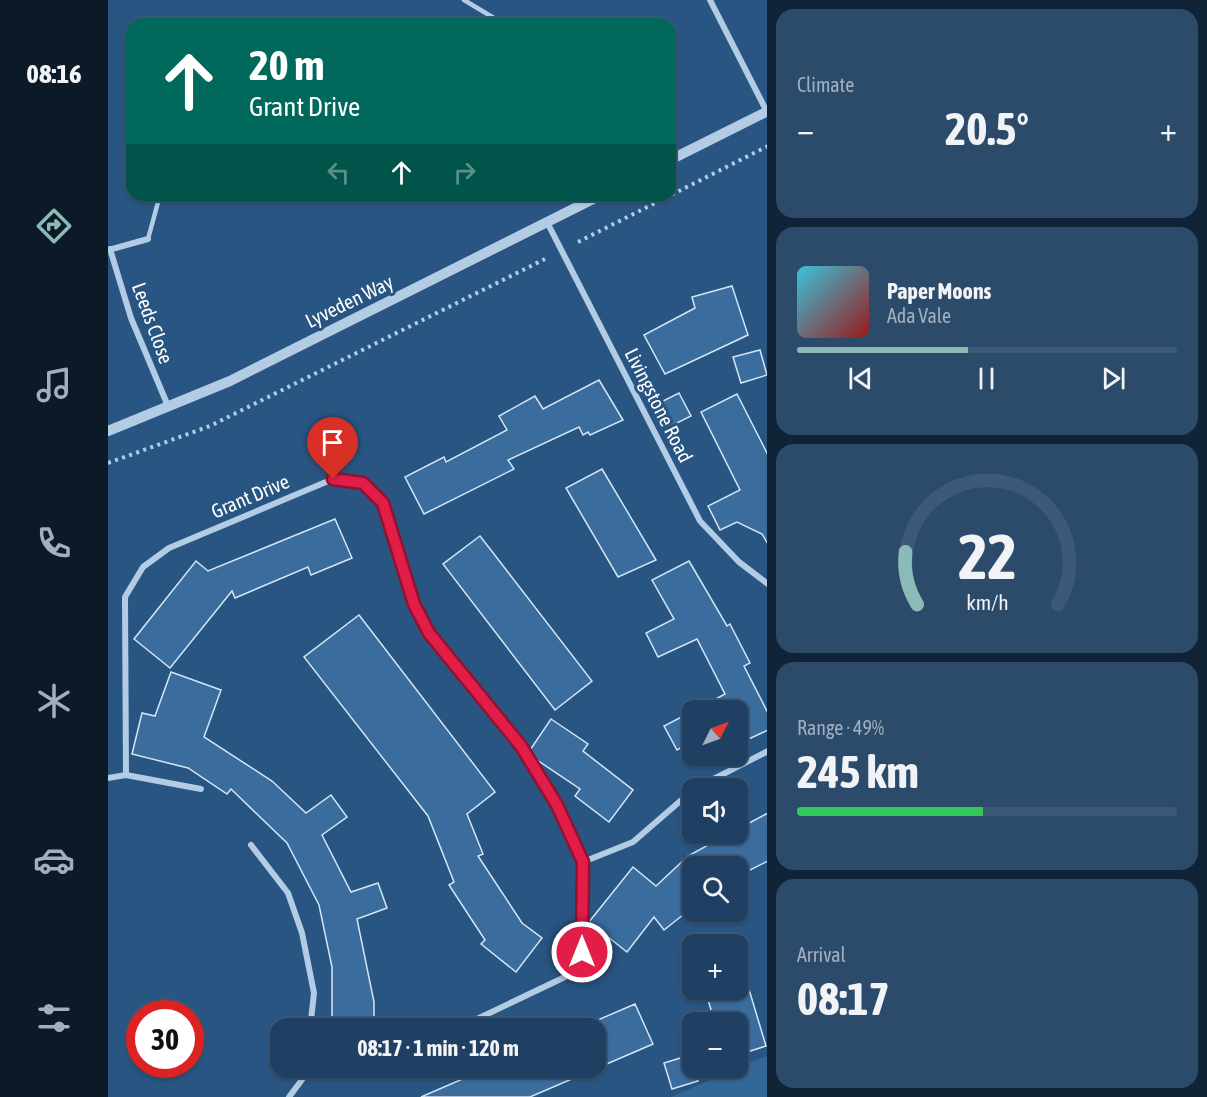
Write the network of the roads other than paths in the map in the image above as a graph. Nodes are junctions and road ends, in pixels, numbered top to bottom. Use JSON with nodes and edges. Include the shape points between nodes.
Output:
{"nodes":[{"id":1,"x":464,"y":0,"type":"edge"},
{"id":2,"x":710,"y":0,"type":"edge"},
{"id":3,"x":494,"y":18,"type":"edge"},
{"id":4,"x":767,"y":112,"type":"edge"},
{"id":5,"x":676,"y":157,"type":"edge"},
{"id":6,"x":158,"y":201,"type":"edge"},
{"id":7,"x":589,"y":201,"type":"edge"},
{"id":8,"x":547,"y":222,"type":"junction"},
{"id":9,"x":147,"y":239,"type":"joint"},
{"id":10,"x":109,"y":250,"type":"edge"},
{"id":11,"x":168,"y":406,"type":"junction"},
{"id":12,"x":108,"y":431,"type":"edge"},
{"id":13,"x":767,"y":583,"type":"edge"},
{"id":14,"x":767,"y":752,"type":"edge"},
{"id":15,"x":126,"y":775,"type":"junction"},
{"id":16,"x":108,"y":778,"type":"edge"},
{"id":17,"x":715,"y":778,"type":"edge"},
{"id":18,"x":201,"y":789,"type":"dead end"},
{"id":19,"x":682,"y":799,"type":"edge"},
{"id":20,"x":251,"y":845,"type":"dead end"},
{"id":21,"x":583,"y":862,"type":"junction"},
{"id":22,"x":311,"y":1018,"type":"edge"},
{"id":23,"x":479,"y":1018,"type":"edge"},
{"id":24,"x":303,"y":1078,"type":"edge"},
{"id":25,"x":288,"y":1097,"type":"edge"}],
"edges":[{"from":1,"to":3,"type":"lane"},
{"from":2,"to":4,"type":"street"},
{"from":4,"to":5,"type":"street"},
{"from":6,"to":9,"type":"lane"},
{"from":7,"to":8,"type":"street","name":"Lyveden Way"},
{"from":8,"to":11,"type":"street","name":"Lyveden Way","via":[[230,381]]},
{"from":8,"to":13,"type":"street","name":"Livingstone Road","via":[[700,521],[739,562]]},
{"from":9,"to":10,"type":"street","name":"Leeds Close"},
{"from":10,"to":11,"type":"street","name":"Leeds Close","via":[[131,318]]},
{"from":11,"to":12,"type":"street","name":"Lyveden Way"},
{"from":14,"to":17,"type":"street"},
{"from":15,"to":16,"type":"street"},
{"from":15,"to":18,"type":"street"},
{"from":15,"to":21,"type":"street","name":"Grant Drive","via":[[125,597],[143,567],[169,548],[333,479],[363,483],[383,503],[414,604],[429,633],[521,746],[557,805]]},
{"from":19,"to":21,"type":"street","via":[[633,842]]},
{"from":20,"to":22,"type":"street","via":[[288,893],[302,933],[314,993]]},
{"from":21,"to":23,"type":"street","via":[[582,952],[565,977]]},
{"from":24,"to":25,"type":"street"}]}
